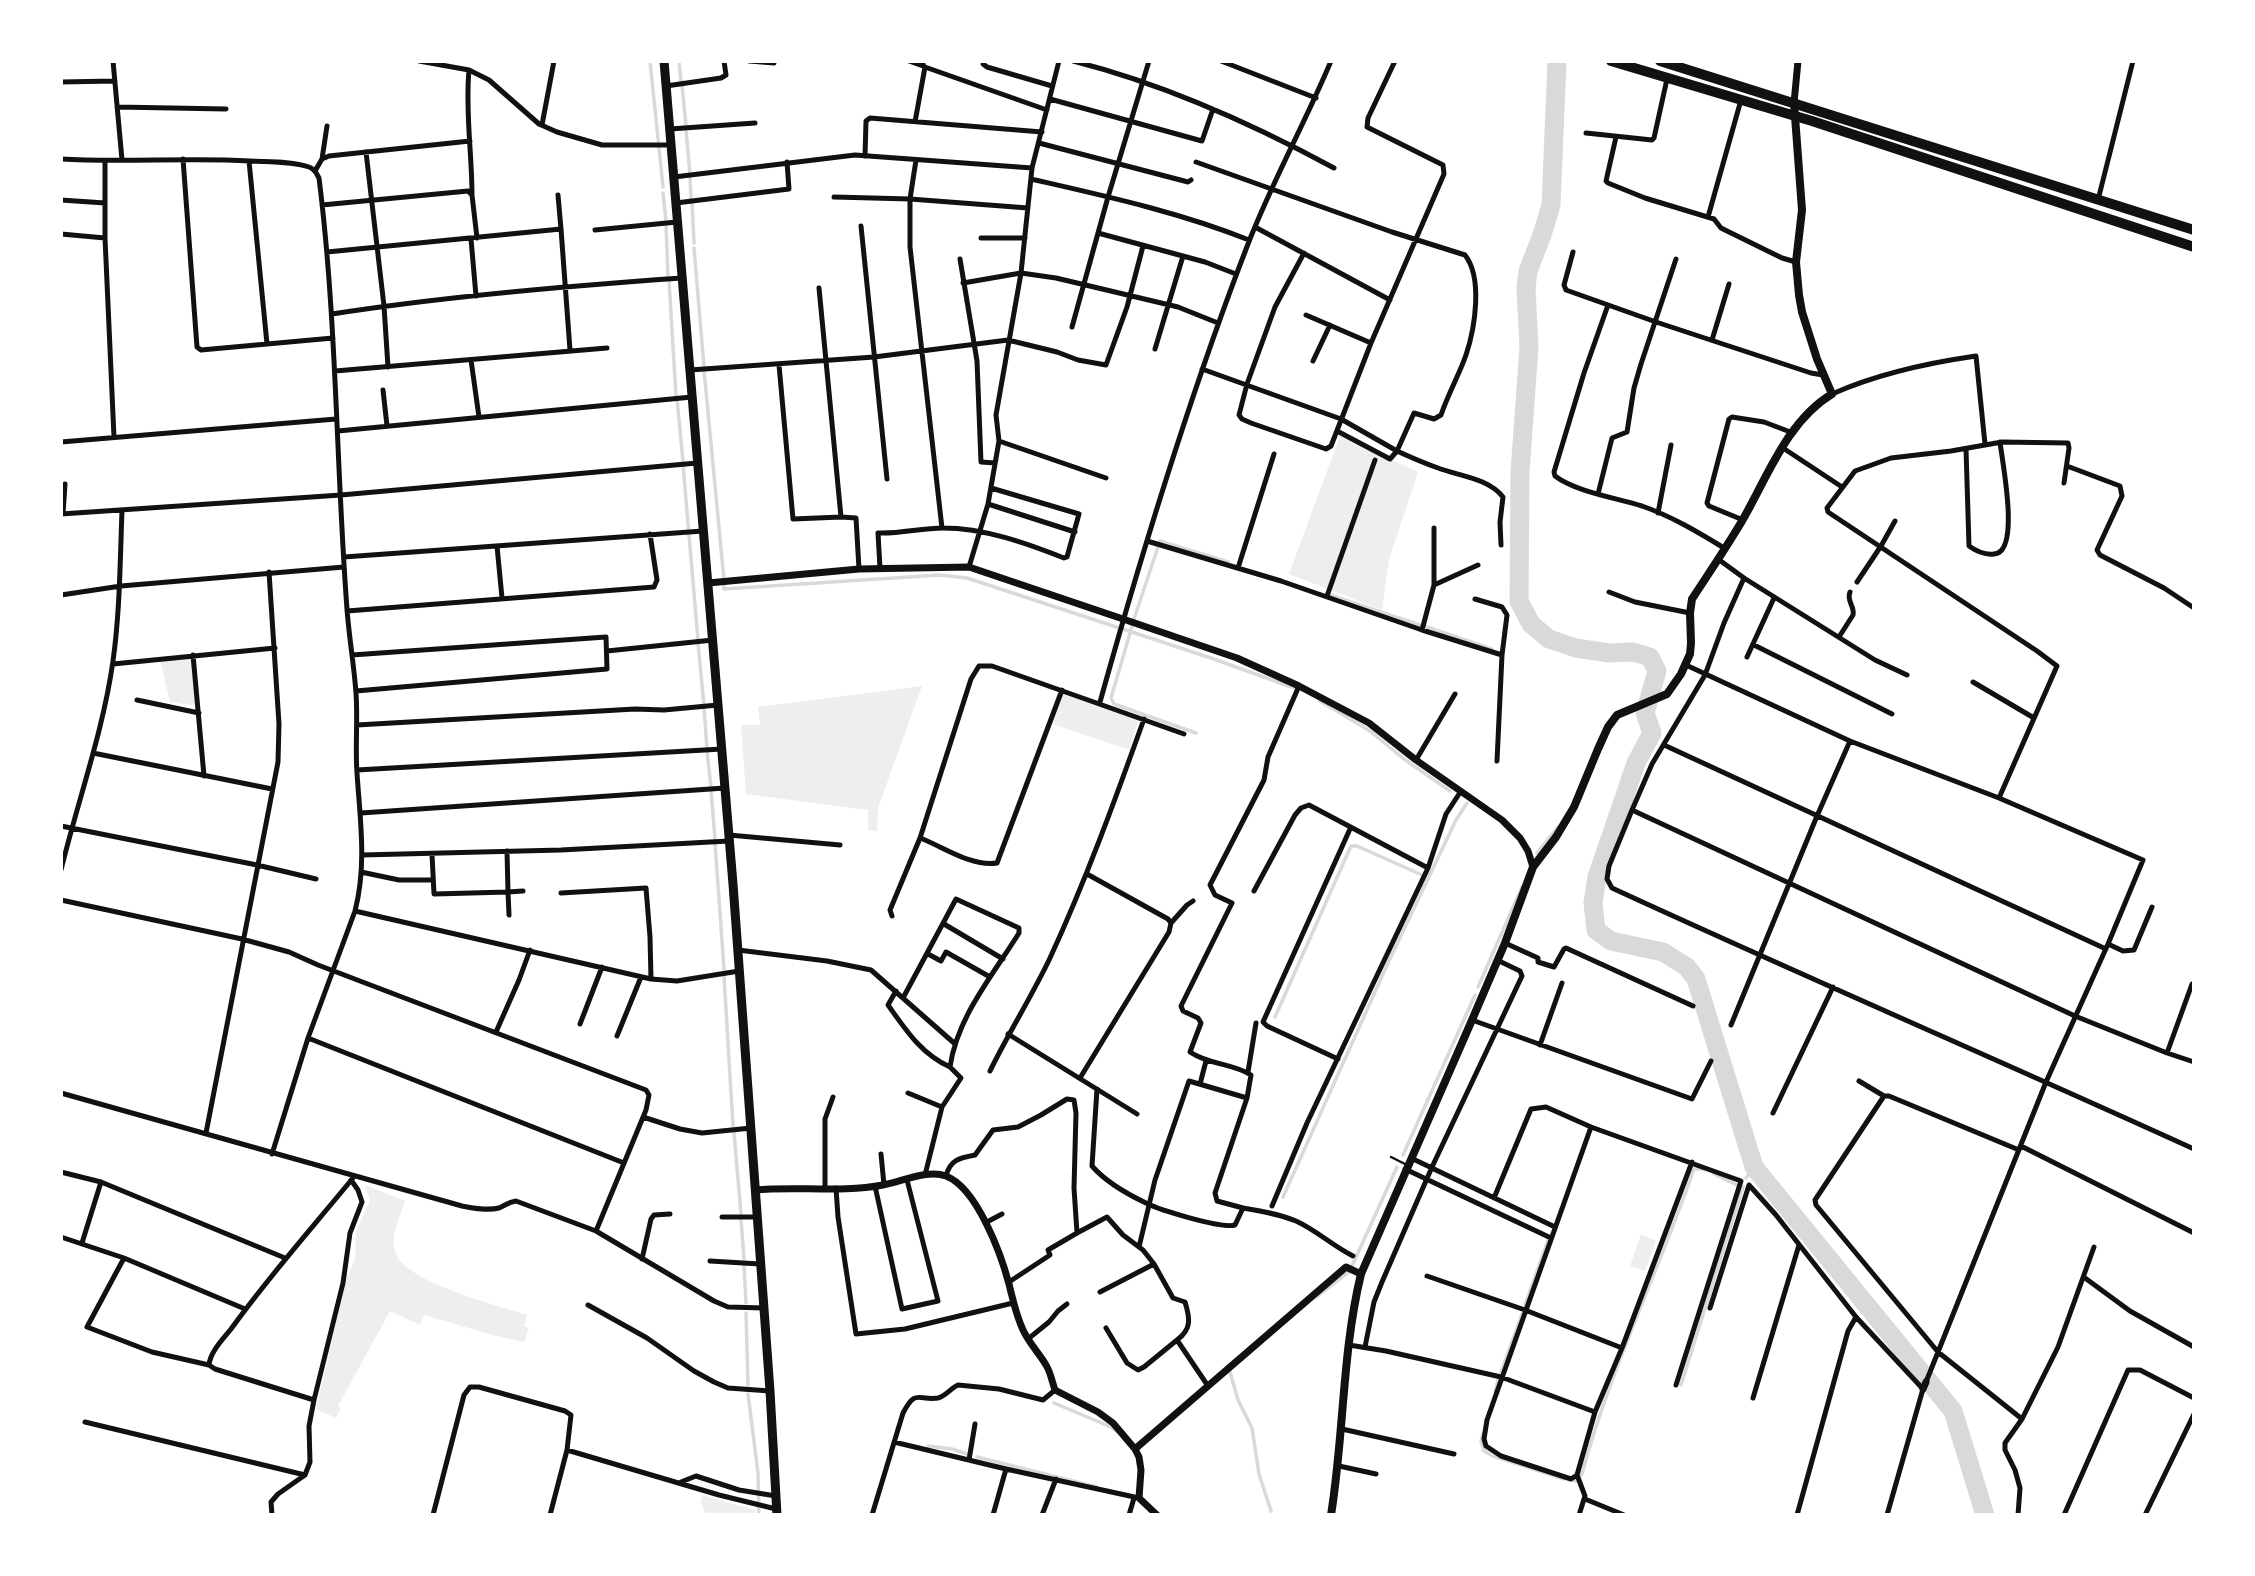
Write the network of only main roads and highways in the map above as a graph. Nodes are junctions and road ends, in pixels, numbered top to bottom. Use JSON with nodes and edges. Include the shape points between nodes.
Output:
{"nodes":[{"id":1,"x":664,"y":61,"type":"edge"},
{"id":2,"x":1611,"y":61,"type":"edge"},
{"id":3,"x":1660,"y":61,"type":"edge"},
{"id":4,"x":1794,"y":103,"type":"junction"},
{"id":5,"x":1796,"y":116,"type":"junction"},
{"id":6,"x":2194,"y":230,"type":"edge"},
{"id":7,"x":2194,"y":247,"type":"edge"},
{"id":8,"x":776,"y":1512,"type":"edge"},
{"id":9,"x":1331,"y":1515,"type":"edge"}],
"edges":[{"from":1,"to":8,"type":"main road","via":[[738,950]]},
{"from":2,"to":5,"type":"highway"},
{"from":3,"to":4,"type":"highway"},
{"from":4,"to":5,"type":"main road"},
{"from":4,"to":6,"type":"highway"},
{"from":5,"to":7,"type":"highway"},
{"from":5,"to":9,"type":"main road","via":[[1802,312],[1832,394],[1818,402],[1793,433],[1724,548],[1721,561],[1692,600],[1690,668],[1667,694],[1617,715],[1574,807],[1532,867],[1505,943],[1361,1274],[1353,1306]]}]}
